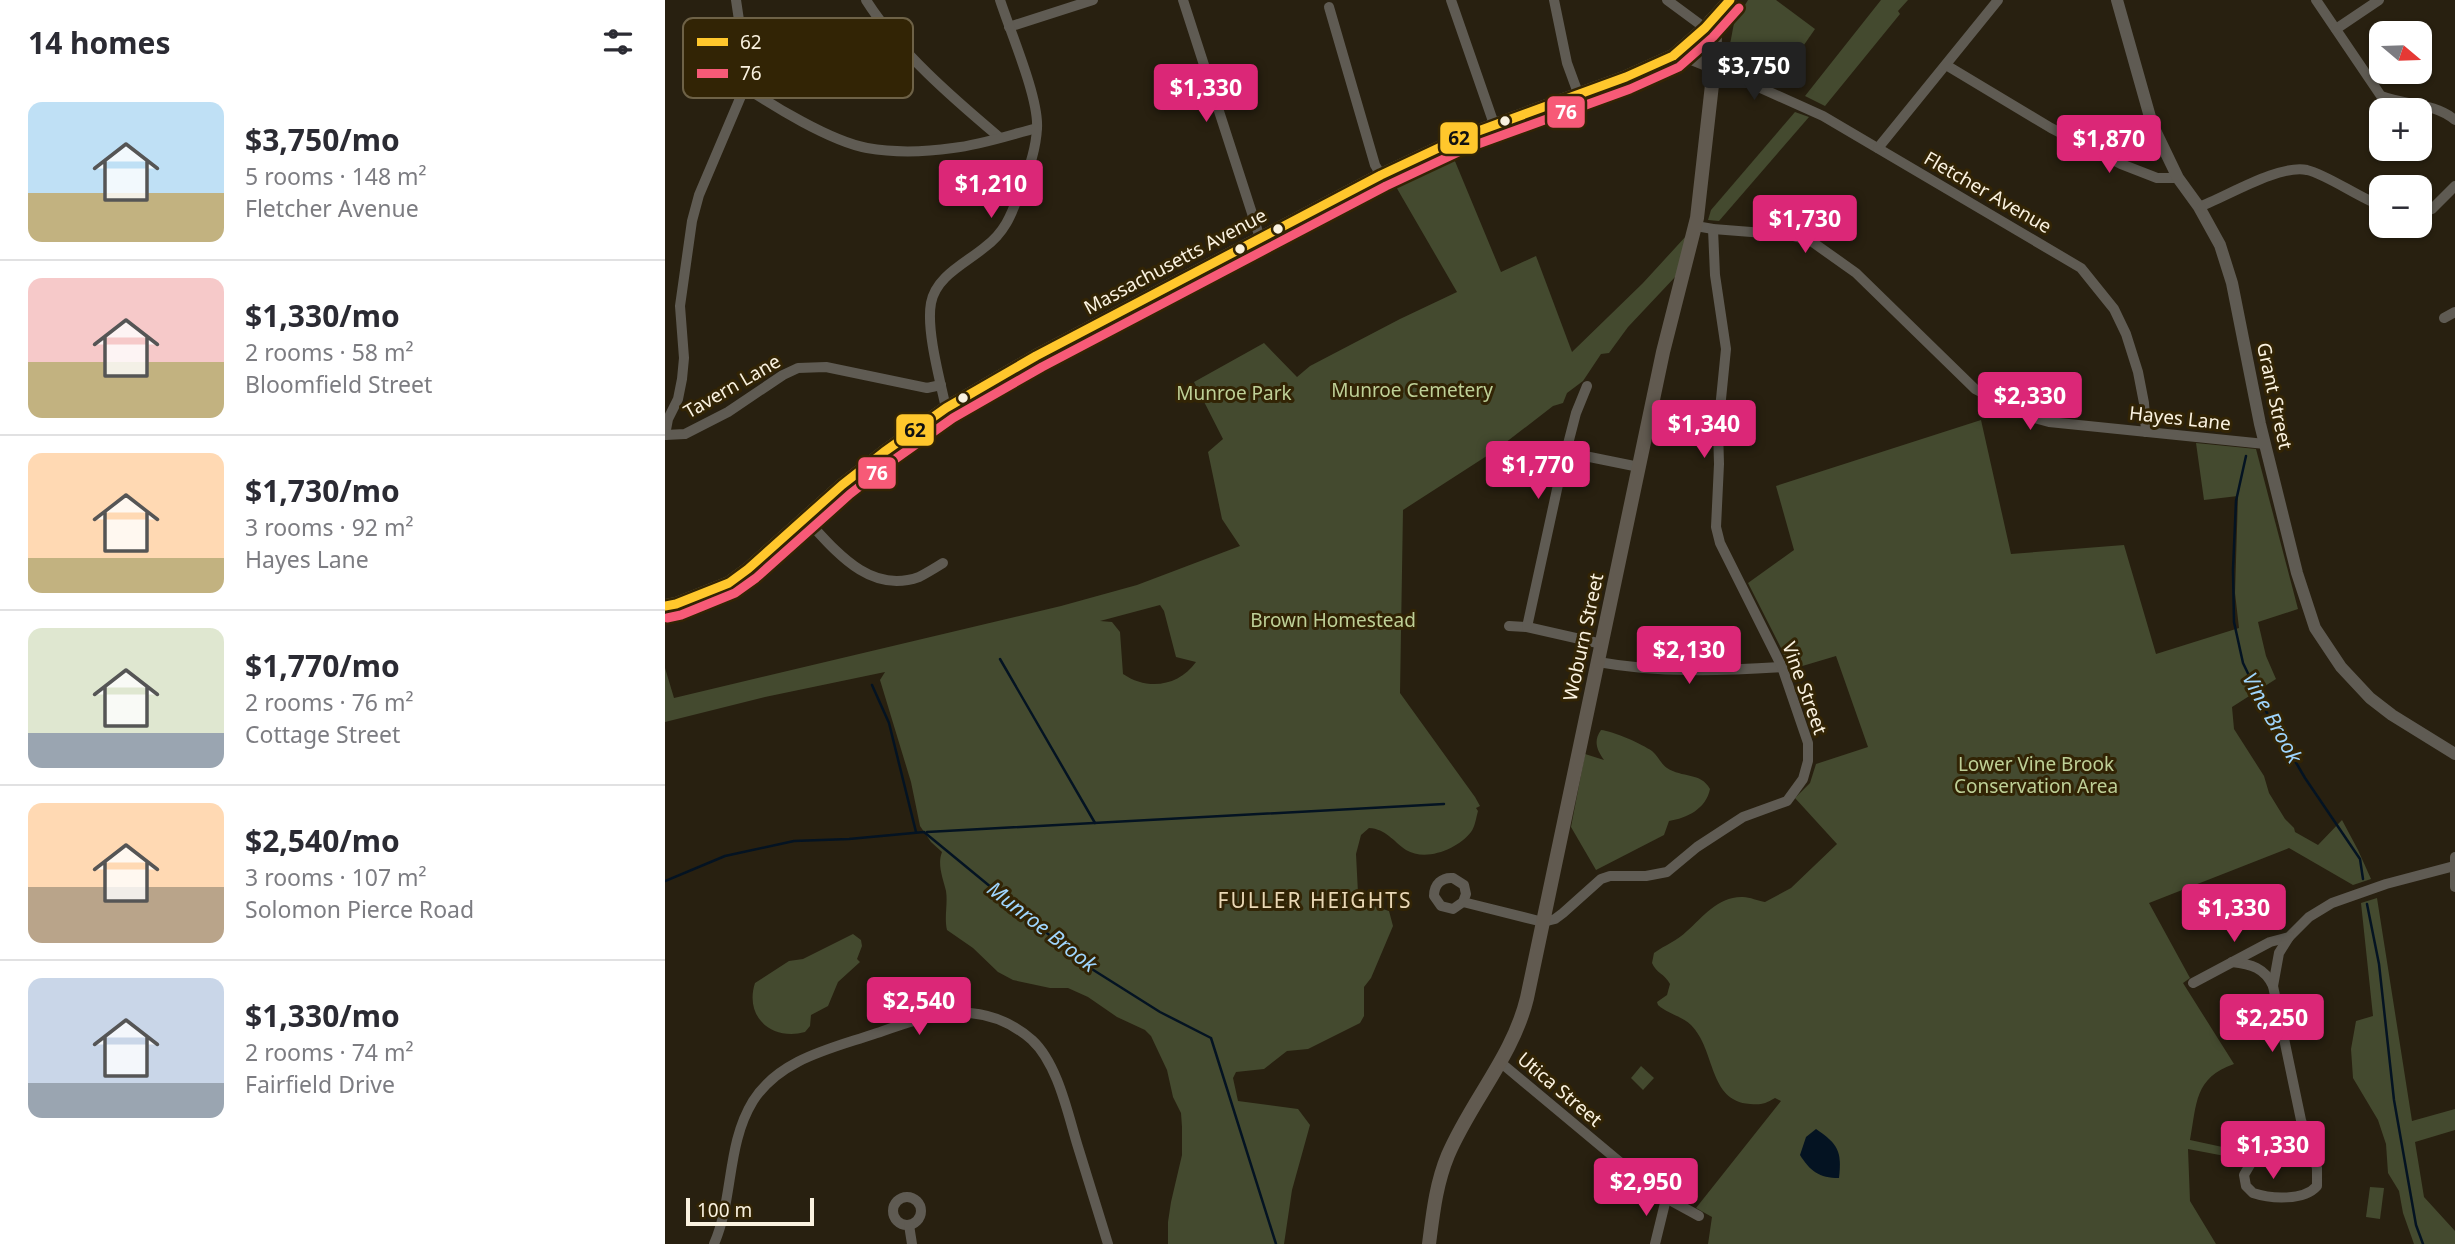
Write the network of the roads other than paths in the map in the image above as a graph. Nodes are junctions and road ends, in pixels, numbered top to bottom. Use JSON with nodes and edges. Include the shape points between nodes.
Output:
{"nodes":[{"id":1,"x":736,"y":0,"type":"edge"},
{"id":2,"x":866,"y":0,"type":"edge"},
{"id":3,"x":1000,"y":0,"type":"edge"},
{"id":4,"x":1093,"y":0,"type":"edge"},
{"id":5,"x":1183,"y":0,"type":"edge"},
{"id":6,"x":1451,"y":0,"type":"edge"},
{"id":7,"x":1554,"y":0,"type":"edge"},
{"id":8,"x":1667,"y":0,"type":"edge"},
{"id":9,"x":1730,"y":0,"type":"edge"},
{"id":10,"x":1998,"y":0,"type":"edge"},
{"id":11,"x":2117,"y":0,"type":"edge"},
{"id":12,"x":2316,"y":0,"type":"edge"},
{"id":13,"x":2379,"y":0,"type":"edge"},
{"id":14,"x":1329,"y":8,"type":"dead end"},
{"id":15,"x":740,"y":18,"type":"edge"},
{"id":16,"x":877,"y":18,"type":"edge"},
{"id":17,"x":1708,"y":25,"type":"junction"},
{"id":18,"x":1009,"y":27,"type":"junction"},
{"id":19,"x":2336,"y":29,"type":"junction"},
{"id":20,"x":913,"y":56,"type":"edge"},
{"id":21,"x":1673,"y":56,"type":"junction"},
{"id":22,"x":1946,"y":65,"type":"junction"},
{"id":23,"x":1714,"y":67,"type":"junction"},
{"id":24,"x":1578,"y":93,"type":"junction"},
{"id":25,"x":740,"y":98,"type":"edge"},
{"id":26,"x":761,"y":98,"type":"edge"},
{"id":27,"x":2455,"y":120,"type":"edge"},
{"id":28,"x":1494,"y":124,"type":"junction"},
{"id":29,"x":1037,"y":128,"type":"junction"},
{"id":30,"x":999,"y":137,"type":"junction"},
{"id":31,"x":1878,"y":148,"type":"junction"},
{"id":32,"x":1381,"y":174,"type":"junction"},
{"id":33,"x":2178,"y":178,"type":"junction"},
{"id":34,"x":2455,"y":186,"type":"edge"},
{"id":35,"x":2369,"y":200,"type":"edge"},
{"id":36,"x":2199,"y":207,"type":"junction"},
{"id":37,"x":2432,"y":208,"type":"edge"},
{"id":38,"x":1696,"y":226,"type":"junction"},
{"id":39,"x":1713,"y":229,"type":"junction"},
{"id":40,"x":1260,"y":238,"type":"junction"},
{"id":41,"x":2455,"y":312,"type":"edge"},
{"id":42,"x":2444,"y":318,"type":"dead end"},
{"id":43,"x":941,"y":385,"type":"junction"},
{"id":44,"x":1587,"y":386,"type":"dead end"},
{"id":45,"x":946,"y":408,"type":"junction"},
{"id":46,"x":2146,"y":432,"type":"junction"},
{"id":47,"x":665,"y":435,"type":"edge"},
{"id":48,"x":2265,"y":444,"type":"junction"},
{"id":49,"x":1565,"y":452,"type":"junction"},
{"id":50,"x":1639,"y":467,"type":"junction"},
{"id":51,"x":805,"y":518,"type":"junction"},
{"id":52,"x":943,"y":563,"type":"dead end"},
{"id":53,"x":665,"y":606,"type":"edge"},
{"id":54,"x":1509,"y":626,"type":"dead end"},
{"id":55,"x":1527,"y":627,"type":"junction"},
{"id":56,"x":1602,"y":644,"type":"junction"},
{"id":57,"x":1598,"y":662,"type":"junction"},
{"id":58,"x":1782,"y":667,"type":"junction"},
{"id":59,"x":2455,"y":754,"type":"edge"},
{"id":60,"x":2455,"y":857,"type":"edge"},
{"id":61,"x":2455,"y":866,"type":"edge"},
{"id":62,"x":2455,"y":887,"type":"edge"},
{"id":63,"x":1463,"y":902,"type":"dead end"},
{"id":64,"x":1543,"y":922,"type":"junction"},
{"id":65,"x":2289,"y":937,"type":"junction"},
{"id":66,"x":2232,"y":962,"type":"junction"},
{"id":67,"x":2193,"y":983,"type":"dead end"},
{"id":68,"x":2273,"y":986,"type":"junction"},
{"id":69,"x":1500,"y":1062,"type":"junction"},
{"id":70,"x":2303,"y":1127,"type":"junction"},
{"id":71,"x":1666,"y":1199,"type":"junction"},
{"id":72,"x":1699,"y":1216,"type":"dead end"},
{"id":73,"x":909,"y":1225,"type":"dead end"},
{"id":74,"x":714,"y":1244,"type":"edge"},
{"id":75,"x":912,"y":1244,"type":"edge"},
{"id":76,"x":1108,"y":1244,"type":"edge"},
{"id":77,"x":1429,"y":1244,"type":"edge"},
{"id":78,"x":1655,"y":1244,"type":"edge"}],
"edges":[{"from":1,"to":15,"type":"street"},
{"from":2,"to":16,"type":"street"},
{"from":3,"to":18,"type":"street"},
{"from":4,"to":18,"type":"street"},
{"from":5,"to":40,"type":"street"},
{"from":6,"to":28,"type":"street"},
{"from":7,"to":24,"type":"street"},
{"from":8,"to":17,"type":"street"},
{"from":9,"to":17,"type":"main road","name":"Massachusetts Avenue"},
{"from":10,"to":22,"type":"street"},
{"from":11,"to":33,"type":"street","name":"Grant Street","via":[[2152,124]]},
{"from":12,"to":19,"type":"street"},
{"from":13,"to":19,"type":"street"},
{"from":14,"to":32,"type":"street"},
{"from":17,"to":21,"type":"main road","name":"Massachusetts Avenue"},
{"from":17,"to":23,"type":"main road","name":"Woburn Street","via":[[1715,35]]},
{"from":18,"to":29,"type":"street","via":[[1034,102]]},
{"from":19,"to":27,"type":"street","via":[[2381,96],[2435,107]]},
{"from":20,"to":30,"type":"street"},
{"from":21,"to":23,"type":"main road"},
{"from":21,"to":24,"type":"main road","name":"Massachusetts Avenue"},
{"from":22,"to":31,"type":"street"},
{"from":22,"to":33,"type":"street","via":[[2120,164],[2157,178]]},
{"from":23,"to":31,"type":"street","name":"Fletcher Avenue","via":[[1806,107]]},
{"from":23,"to":38,"type":"main road","name":"Woburn Street"},
{"from":24,"to":28,"type":"main road","name":"Massachusetts Avenue"},
{"from":25,"to":47,"type":"street","via":[[692,221],[680,306],[683,379]]},
{"from":26,"to":30,"type":"street","via":[[865,148],[955,148]]},
{"from":28,"to":32,"type":"main road","name":"Massachusetts Avenue"},
{"from":29,"to":30,"type":"street"},
{"from":29,"to":43,"type":"street","via":[[1029,169],[1009,220],[999,236],[948,274],[931,302]]},
{"from":31,"to":46,"type":"street","name":"Fletcher Avenue","via":[[2081,268],[2114,309],[2126,334],[2141,385]]},
{"from":32,"to":40,"type":"main road","name":"Massachusetts Avenue"},
{"from":33,"to":36,"type":"street","name":"Grant Street"},
{"from":34,"to":37,"type":"street"},
{"from":35,"to":36,"type":"street","via":[[2308,170],[2291,170]]},
{"from":36,"to":48,"type":"street","name":"Grant Street","via":[[2220,245],[2232,283]]},
{"from":38,"to":39,"type":"street","name":"Hayes Lane"},
{"from":38,"to":50,"type":"main road","name":"Woburn Street"},
{"from":39,"to":46,"type":"street","name":"Hayes Lane","via":[[1811,241],[1856,274],[1975,389],[2008,407],[2049,422]]},
{"from":39,"to":58,"type":"street","name":"Vine Street","via":[[1714,275],[1726,349],[1718,429],[1716,527]]},
{"from":40,"to":45,"type":"main road","name":"Massachusetts Avenue"},
{"from":41,"to":42,"type":"street"},
{"from":43,"to":45,"type":"street"},
{"from":43,"to":47,"type":"street","name":"Tavern Lane","via":[[927,388],[826,367],[798,368],[685,434]]},
{"from":44,"to":49,"type":"street"},
{"from":45,"to":51,"type":"main road","name":"Massachusetts Avenue","via":[[850,478]]},
{"from":46,"to":48,"type":"street","name":"Hayes Lane"},
{"from":48,"to":59,"type":"street","name":"Grant Street","via":[[2315,628],[2347,675],[2370,698]]},
{"from":49,"to":50,"type":"street"},
{"from":49,"to":55,"type":"street"},
{"from":50,"to":56,"type":"main road","name":"Woburn Street"},
{"from":51,"to":52,"type":"street","via":[[845,559],[881,581],[919,576]]},
{"from":51,"to":53,"type":"main road","name":"Massachusetts Avenue","via":[[729,583]]},
{"from":54,"to":55,"type":"street"},
{"from":55,"to":56,"type":"street"},
{"from":56,"to":57,"type":"main road","name":"Woburn Street"},
{"from":57,"to":58,"type":"street","via":[[1678,670]]},
{"from":57,"to":64,"type":"main road","name":"Woburn Street"},
{"from":58,"to":64,"type":"street","name":"Vine Street","via":[[1808,743],[1808,761],[1795,793],[1787,801],[1743,817],[1667,872],[1601,879],[1555,919]]},
{"from":60,"to":61,"type":"street"},
{"from":61,"to":62,"type":"street"},
{"from":61,"to":65,"type":"street","via":[[2332,903]]},
{"from":63,"to":64,"type":"street"},
{"from":64,"to":69,"type":"main road","name":"Woburn Street","via":[[1525,1004]]},
{"from":65,"to":66,"type":"street"},
{"from":65,"to":68,"type":"street","via":[[2279,953]]},
{"from":66,"to":67,"type":"street"},
{"from":66,"to":68,"type":"street","via":[[2257,967]]},
{"from":68,"to":70,"type":"street"},
{"from":69,"to":71,"type":"street","name":"Utica Street"},
{"from":69,"to":77,"type":"main road","name":"Woburn Street","via":[[1448,1157],[1435,1199]]},
{"from":70,"to":70,"type":"street","via":[[2317,1168],[2317,1186],[2301,1196],[2253,1193],[2244,1175],[2251,1163],[2279,1154]]},
{"from":71,"to":72,"type":"street","name":"Utica Street"},
{"from":71,"to":78,"type":"street"},
{"from":73,"to":75,"type":"street"},
{"from":74,"to":76,"type":"street","via":[[737,1135],[766,1084],[814,1053],[919,1021],[968,1013],[1014,1027],[1047,1059]]}]}
